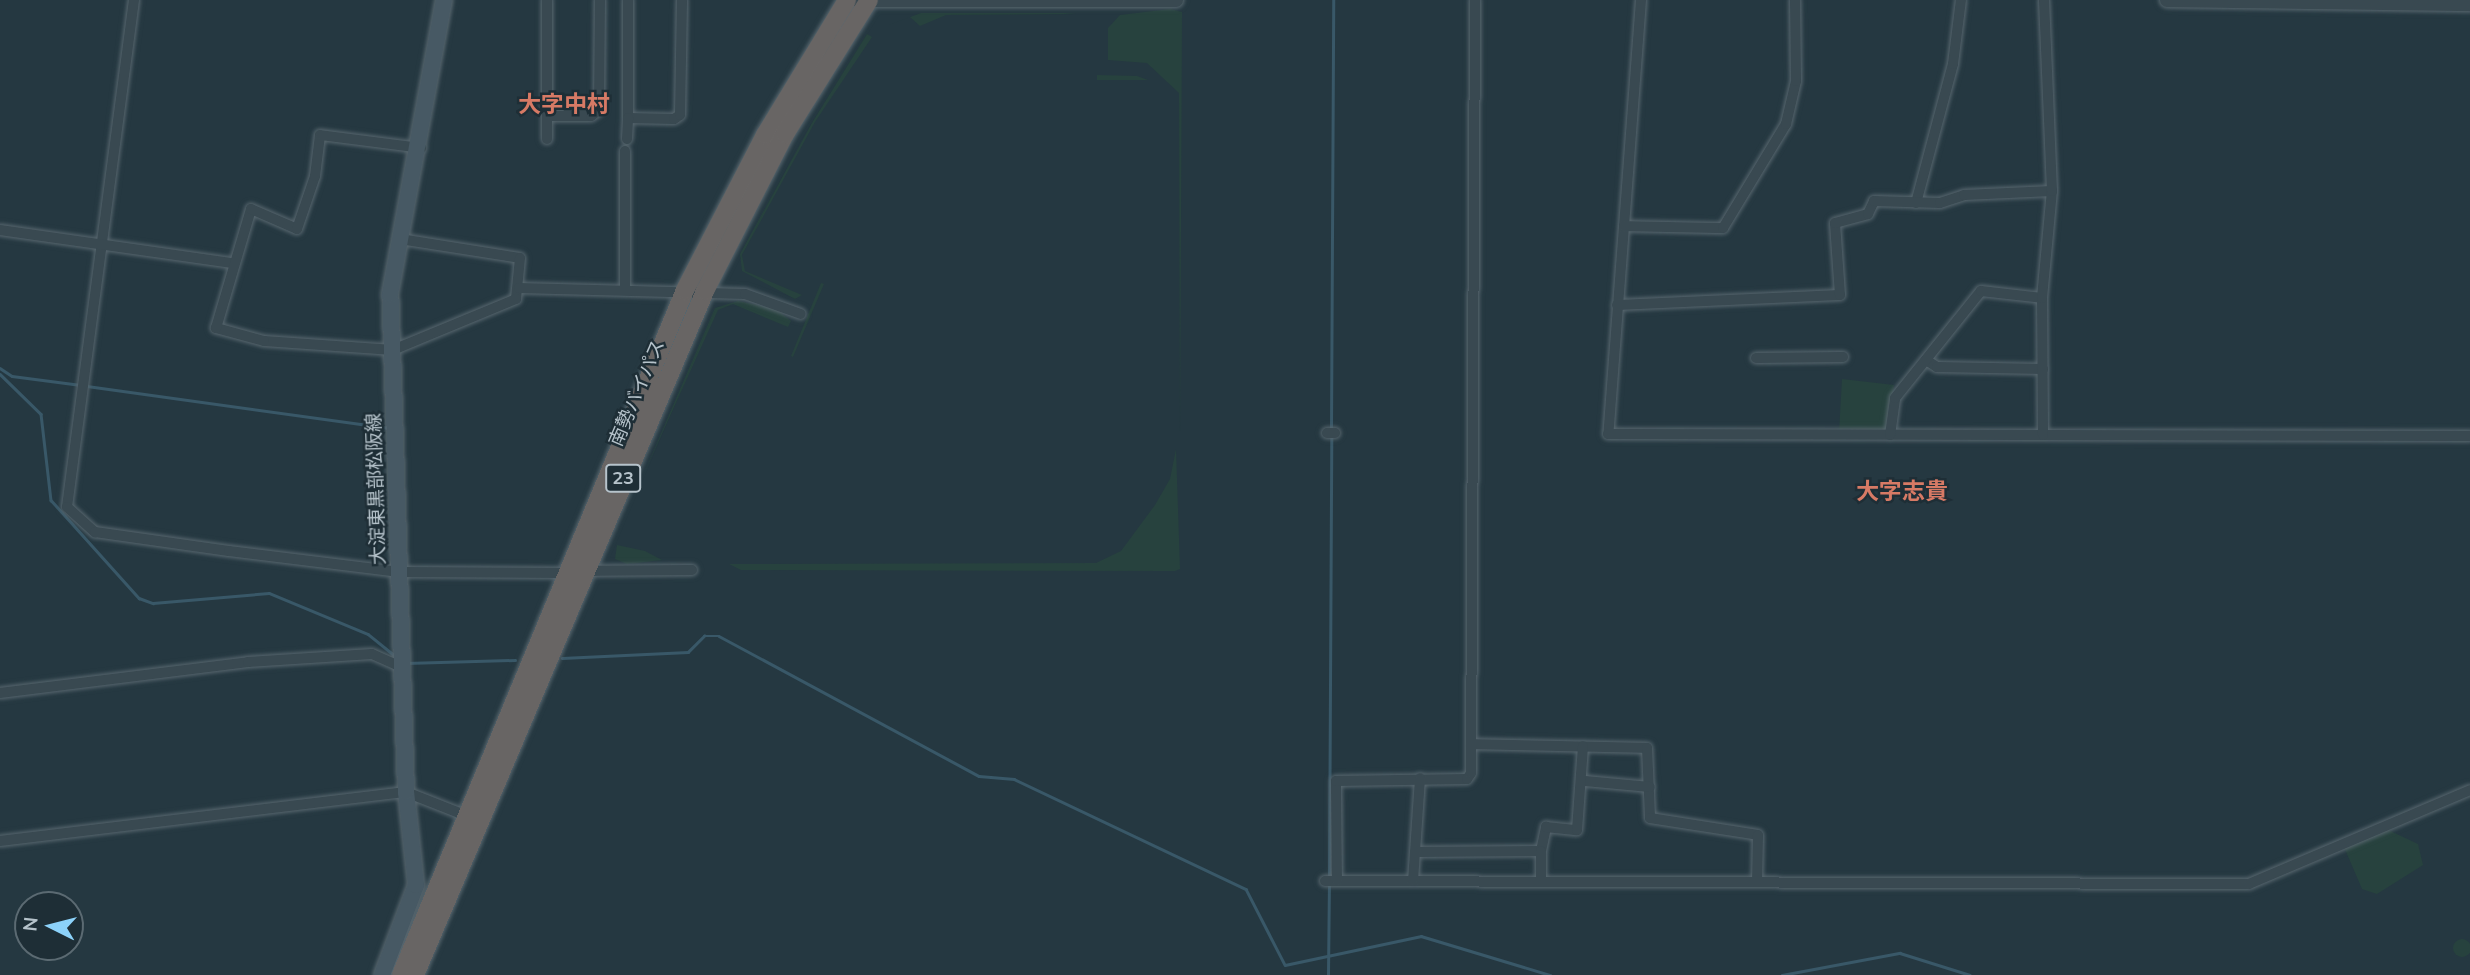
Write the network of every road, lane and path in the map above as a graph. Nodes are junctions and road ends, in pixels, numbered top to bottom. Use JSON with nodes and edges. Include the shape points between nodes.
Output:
{"nodes":[{"id":1,"x":134,"y":0,"type":"edge"},
{"id":2,"x":444,"y":0,"type":"edge"},
{"id":3,"x":547,"y":0,"type":"edge"},
{"id":4,"x":600,"y":0,"type":"edge"},
{"id":5,"x":628,"y":0,"type":"edge"},
{"id":6,"x":681,"y":0,"type":"edge"},
{"id":7,"x":847,"y":0,"type":"edge"},
{"id":8,"x":858,"y":0,"type":"edge"},
{"id":9,"x":869,"y":0,"type":"edge"},
{"id":10,"x":1176,"y":0,"type":"edge"},
{"id":11,"x":1475,"y":0,"type":"edge"},
{"id":12,"x":1641,"y":0,"type":"edge"},
{"id":13,"x":1795,"y":0,"type":"edge"},
{"id":14,"x":1961,"y":0,"type":"edge"},
{"id":15,"x":2044,"y":0,"type":"edge"},
{"id":16,"x":2167,"y":0,"type":"edge"},
{"id":17,"x":2333,"y":1,"type":"edge"},
{"id":18,"x":2470,"y":4,"type":"edge"},
{"id":19,"x":547,"y":116,"type":"junction"},
{"id":20,"x":628,"y":118,"type":"junction"},
{"id":21,"x":547,"y":139,"type":"dead end"},
{"id":22,"x":421,"y":148,"type":"junction"},
{"id":23,"x":2052,"y":191,"type":"junction"},
{"id":24,"x":1916,"y":203,"type":"junction"},
{"id":25,"x":1624,"y":226,"type":"junction"},
{"id":26,"x":0,"y":230,"type":"edge"},
{"id":27,"x":400,"y":239,"type":"junction"},
{"id":28,"x":101,"y":245,"type":"junction"},
{"id":29,"x":231,"y":263,"type":"junction"},
{"id":30,"x":519,"y":288,"type":"junction"},
{"id":31,"x":625,"y":288,"type":"junction"},
{"id":32,"x":685,"y":290,"type":"junction"},
{"id":33,"x":705,"y":292,"type":"junction"},
{"id":34,"x":2042,"y":299,"type":"junction"},
{"id":35,"x":1617,"y":305,"type":"junction"},
{"id":36,"x":801,"y":314,"type":"dead end"},
{"id":37,"x":393,"y":350,"type":"junction"},
{"id":38,"x":1843,"y":357,"type":"dead end"},
{"id":39,"x":1756,"y":358,"type":"dead end"},
{"id":40,"x":1926,"y":360,"type":"junction"},
{"id":41,"x":2043,"y":369,"type":"junction"},
{"id":42,"x":1891,"y":435,"type":"junction"},
{"id":43,"x":2043,"y":435,"type":"junction"},
{"id":44,"x":2470,"y":436,"type":"edge"},
{"id":45,"x":692,"y":570,"type":"dead end"},
{"id":46,"x":585,"y":571,"type":"junction"},
{"id":47,"x":400,"y":572,"type":"junction"},
{"id":48,"x":566,"y":573,"type":"junction"},
{"id":49,"x":401,"y":662,"type":"junction"},
{"id":50,"x":0,"y":693,"type":"edge"},
{"id":51,"x":1471,"y":744,"type":"junction"},
{"id":52,"x":1583,"y":746,"type":"junction"},
{"id":53,"x":1420,"y":778,"type":"junction"},
{"id":54,"x":1585,"y":781,"type":"junction"},
{"id":55,"x":1650,"y":787,"type":"junction"},
{"id":56,"x":2470,"y":790,"type":"edge"},
{"id":57,"x":406,"y":792,"type":"junction"},
{"id":58,"x":473,"y":818,"type":"junction"},
{"id":59,"x":0,"y":841,"type":"edge"},
{"id":60,"x":1541,"y":851,"type":"junction"},
{"id":61,"x":1415,"y":852,"type":"junction"},
{"id":62,"x":1413,"y":881,"type":"junction"},
{"id":63,"x":1541,"y":882,"type":"junction"},
{"id":64,"x":1757,"y":882,"type":"junction"},
{"id":65,"x":382,"y":975,"type":"edge"},
{"id":66,"x":401,"y":975,"type":"edge"},
{"id":67,"x":415,"y":975,"type":"edge"}],
"edges":[{"from":1,"to":28,"type":"street"},
{"from":2,"to":22,"type":"main road","name":"大淀東黒部松阪線"},
{"from":3,"to":19,"type":"street"},
{"from":4,"to":19,"type":"street","via":[[598,113]]},
{"from":5,"to":20,"type":"street"},
{"from":6,"to":20,"type":"street","via":[[680,115]]},
{"from":7,"to":32,"type":"highway","name":"南勢バイパス","number":"23","via":[[748,165]]},
{"from":8,"to":9,"type":"street"},
{"from":9,"to":10,"type":"street"},
{"from":9,"to":33,"type":"highway","name":"南勢バイパス","number":"23","via":[[785,134]]},
{"from":11,"to":51,"type":"street"},
{"from":12,"to":25,"type":"street"},
{"from":13,"to":25,"type":"street","via":[[1796,81],[1786,124],[1723,228]]},
{"from":14,"to":24,"type":"street","via":[[1953,64]]},
{"from":15,"to":23,"type":"street"},
{"from":16,"to":17,"type":"street"},
{"from":17,"to":18,"type":"street"},
{"from":19,"to":21,"type":"street"},
{"from":20,"to":31,"type":"street"},
{"from":22,"to":27,"type":"main road","name":"大淀東黒部松阪線"},
{"from":22,"to":29,"type":"street","via":[[320,135],[315,176],[297,229],[250,209]]},
{"from":23,"to":24,"type":"street"},
{"from":23,"to":34,"type":"street"},
{"from":24,"to":35,"type":"street","via":[[1874,201],[1867,214],[1835,223],[1840,296]]},
{"from":25,"to":35,"type":"street"},
{"from":26,"to":28,"type":"street"},
{"from":27,"to":30,"type":"street","via":[[520,258]]},
{"from":27,"to":37,"type":"main road","name":"大淀東黒部松阪線","via":[[390,294]]},
{"from":28,"to":29,"type":"street"},
{"from":28,"to":47,"type":"street","via":[[66,503],[95,532]]},
{"from":29,"to":37,"type":"street","via":[[216,327],[264,341]]},
{"from":30,"to":31,"type":"street"},
{"from":30,"to":37,"type":"street","via":[[516,299]]},
{"from":31,"to":32,"type":"street"},
{"from":32,"to":33,"type":"street"},
{"from":32,"to":48,"type":"highway","name":"南勢バイパス","number":"23"},
{"from":33,"to":36,"type":"street","via":[[753,296]]},
{"from":33,"to":46,"type":"highway","name":"南勢バイパス","number":"23"},
{"from":34,"to":40,"type":"street","via":[[1980,291]]},
{"from":34,"to":41,"type":"street"},
{"from":35,"to":42,"type":"street","via":[[1608,433]]},
{"from":37,"to":47,"type":"main road","name":"大淀東黒部松阪線"},
{"from":38,"to":39,"type":"street"},
{"from":40,"to":41,"type":"street","via":[[1937,367]]},
{"from":40,"to":42,"type":"street","via":[[1895,398]]},
{"from":41,"to":43,"type":"street"},
{"from":42,"to":43,"type":"street"},
{"from":43,"to":44,"type":"street"},
{"from":45,"to":46,"type":"street"},
{"from":46,"to":48,"type":"street"},
{"from":46,"to":58,"type":"highway","name":"南勢バイパス","number":"23"},
{"from":47,"to":48,"type":"street"},
{"from":47,"to":49,"type":"main road","name":"大淀東黒部松阪線"},
{"from":48,"to":58,"type":"highway","name":"南勢バイパス","number":"23"},
{"from":49,"to":50,"type":"street","via":[[372,654],[248,662]]},
{"from":49,"to":57,"type":"main road","name":"大淀東黒部松阪線"},
{"from":51,"to":52,"type":"street"},
{"from":51,"to":53,"type":"street","via":[[1467,779]]},
{"from":52,"to":54,"type":"street"},
{"from":52,"to":55,"type":"street","via":[[1647,748]]},
{"from":53,"to":61,"type":"street"},
{"from":53,"to":62,"type":"street","via":[[1336,781],[1331,881]]},
{"from":54,"to":55,"type":"street"},
{"from":54,"to":60,"type":"street","via":[[1577,830],[1546,827]]},
{"from":55,"to":64,"type":"street","via":[[1650,818],[1758,835]]},
{"from":56,"to":64,"type":"street","via":[[2249,884]]},
{"from":57,"to":58,"type":"street"},
{"from":57,"to":59,"type":"street"},
{"from":57,"to":65,"type":"main road","name":"大淀東黒部松阪線","via":[[416,885]]},
{"from":58,"to":66,"type":"highway","name":"南勢バイパス","number":"23"},
{"from":58,"to":67,"type":"highway","name":"南勢バイパス","number":"23"},
{"from":60,"to":61,"type":"street"},
{"from":60,"to":63,"type":"street"},
{"from":61,"to":62,"type":"street"},
{"from":62,"to":63,"type":"street"},
{"from":63,"to":64,"type":"street"}]}
